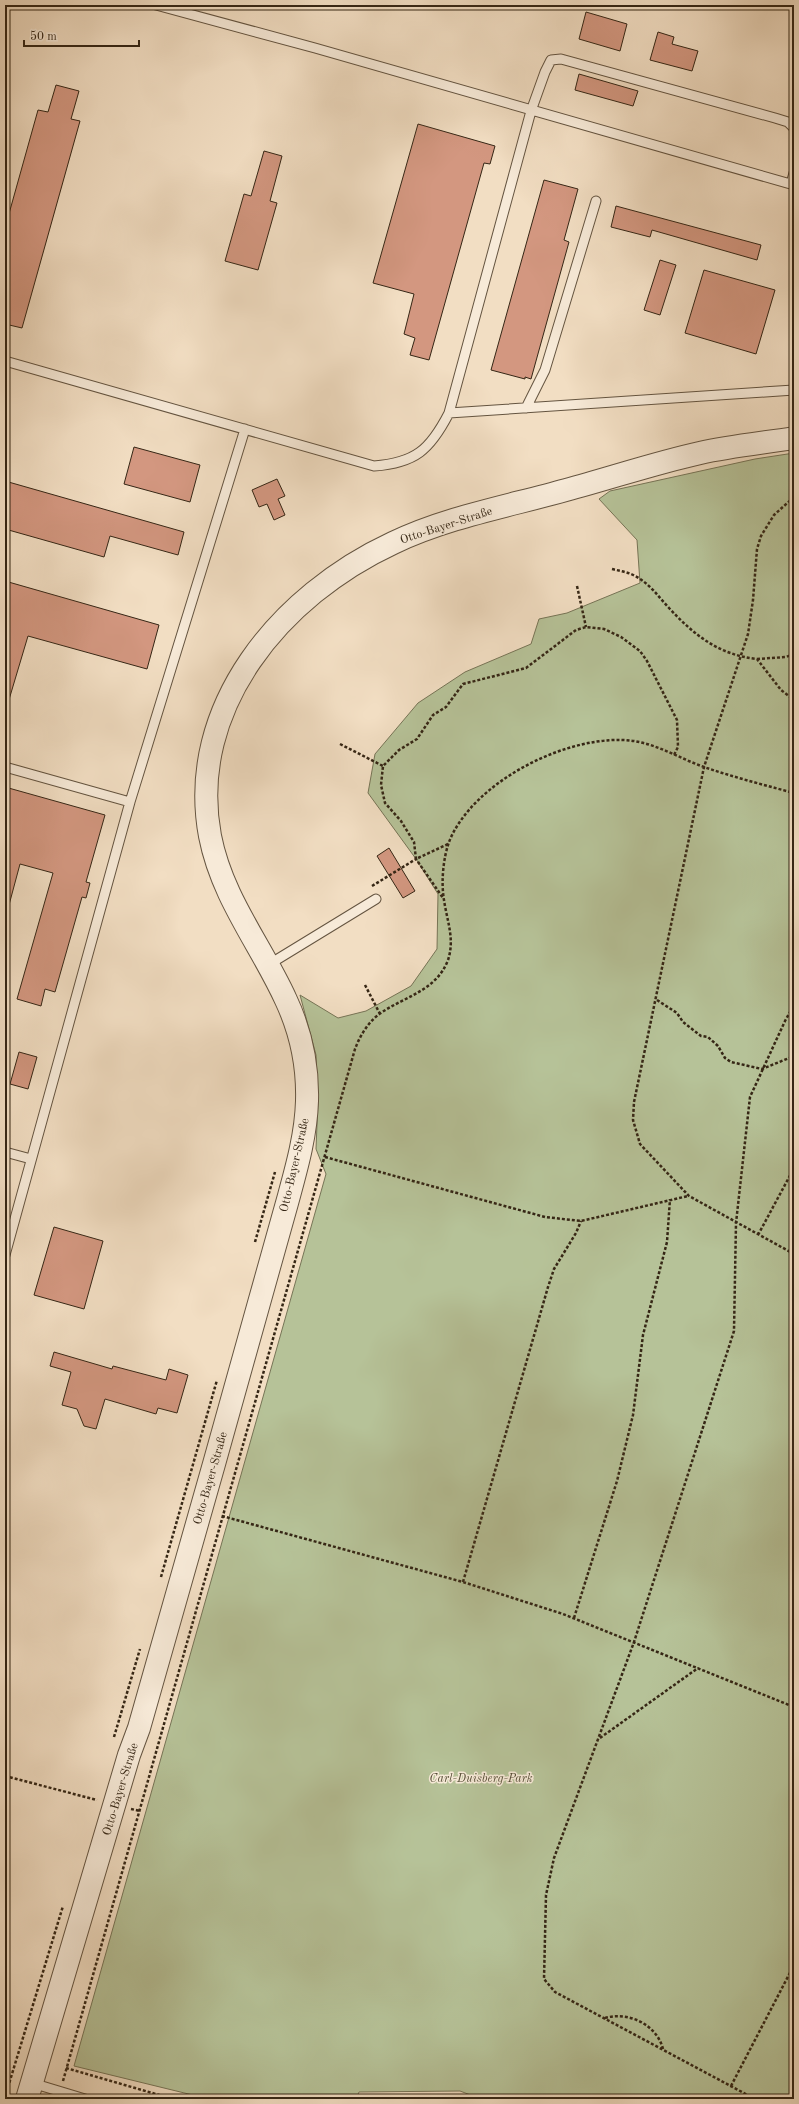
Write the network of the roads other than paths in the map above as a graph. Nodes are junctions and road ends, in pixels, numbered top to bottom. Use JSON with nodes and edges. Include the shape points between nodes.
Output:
{"nodes":[{"id":1,"x":156,"y":5,"type":"edge"},
{"id":2,"x":531,"y":111,"type":"junction"},
{"id":3,"x":794,"y":128,"type":"edge"},
{"id":4,"x":794,"y":173,"type":"edge"},
{"id":5,"x":792,"y":184,"type":"edge"},
{"id":6,"x":596,"y":201,"type":"dead end"},
{"id":7,"x":5,"y":361,"type":"edge"},
{"id":8,"x":794,"y":390,"type":"edge"},
{"id":9,"x":526,"y":408,"type":"junction"},
{"id":10,"x":449,"y":414,"type":"junction"},
{"id":11,"x":244,"y":429,"type":"junction"},
{"id":12,"x":794,"y":438,"type":"edge"},
{"id":13,"x":5,"y":766,"type":"edge"},
{"id":14,"x":130,"y":802,"type":"junction"},
{"id":15,"x":376,"y":900,"type":"dead end"},
{"id":16,"x":268,"y":965,"type":"junction"},
{"id":17,"x":5,"y":1152,"type":"edge"},
{"id":18,"x":31,"y":1160,"type":"junction"},
{"id":19,"x":5,"y":1255,"type":"edge"},
{"id":20,"x":30,"y":2091,"type":"edge"},
{"id":21,"x":85,"y":2099,"type":"edge"}],
"edges":[{"from":1,"to":2,"type":"lane"},
{"from":2,"to":3,"type":"lane","via":[[544,72],[551,60],[561,59],[775,118],[788,122]]},
{"from":2,"to":5,"type":"lane"},
{"from":2,"to":10,"type":"lane"},
{"from":4,"to":5,"type":"lane"},
{"from":6,"to":9,"type":"lane","via":[[546,370]]},
{"from":7,"to":11,"type":"lane"},
{"from":8,"to":9,"type":"lane"},
{"from":9,"to":10,"type":"lane"},
{"from":10,"to":11,"type":"lane","via":[[442,428],[425,449],[396,464],[374,466]]},
{"from":11,"to":14,"type":"lane"},
{"from":12,"to":16,"type":"street","name":"Otto-Bayer-Straße","via":[[702,452],[417,532],[368,555],[346,569],[303,601],[283,620],[255,653],[232,689],[216,728],[211,748],[207,789],[209,829],[218,868],[234,905]]},
{"from":13,"to":14,"type":"lane"},
{"from":14,"to":18,"type":"lane"},
{"from":15,"to":16,"type":"lane"},
{"from":16,"to":20,"type":"street","name":"Otto-Bayer-Straße","via":[[288,1003],[301,1044],[307,1086],[305,1130],[248,1344],[139,1728],[128,1755],[102,1801]]},
{"from":17,"to":18,"type":"lane"},
{"from":18,"to":19,"type":"lane"},
{"from":20,"to":21,"type":"lane","via":[[60,2092]]}]}
